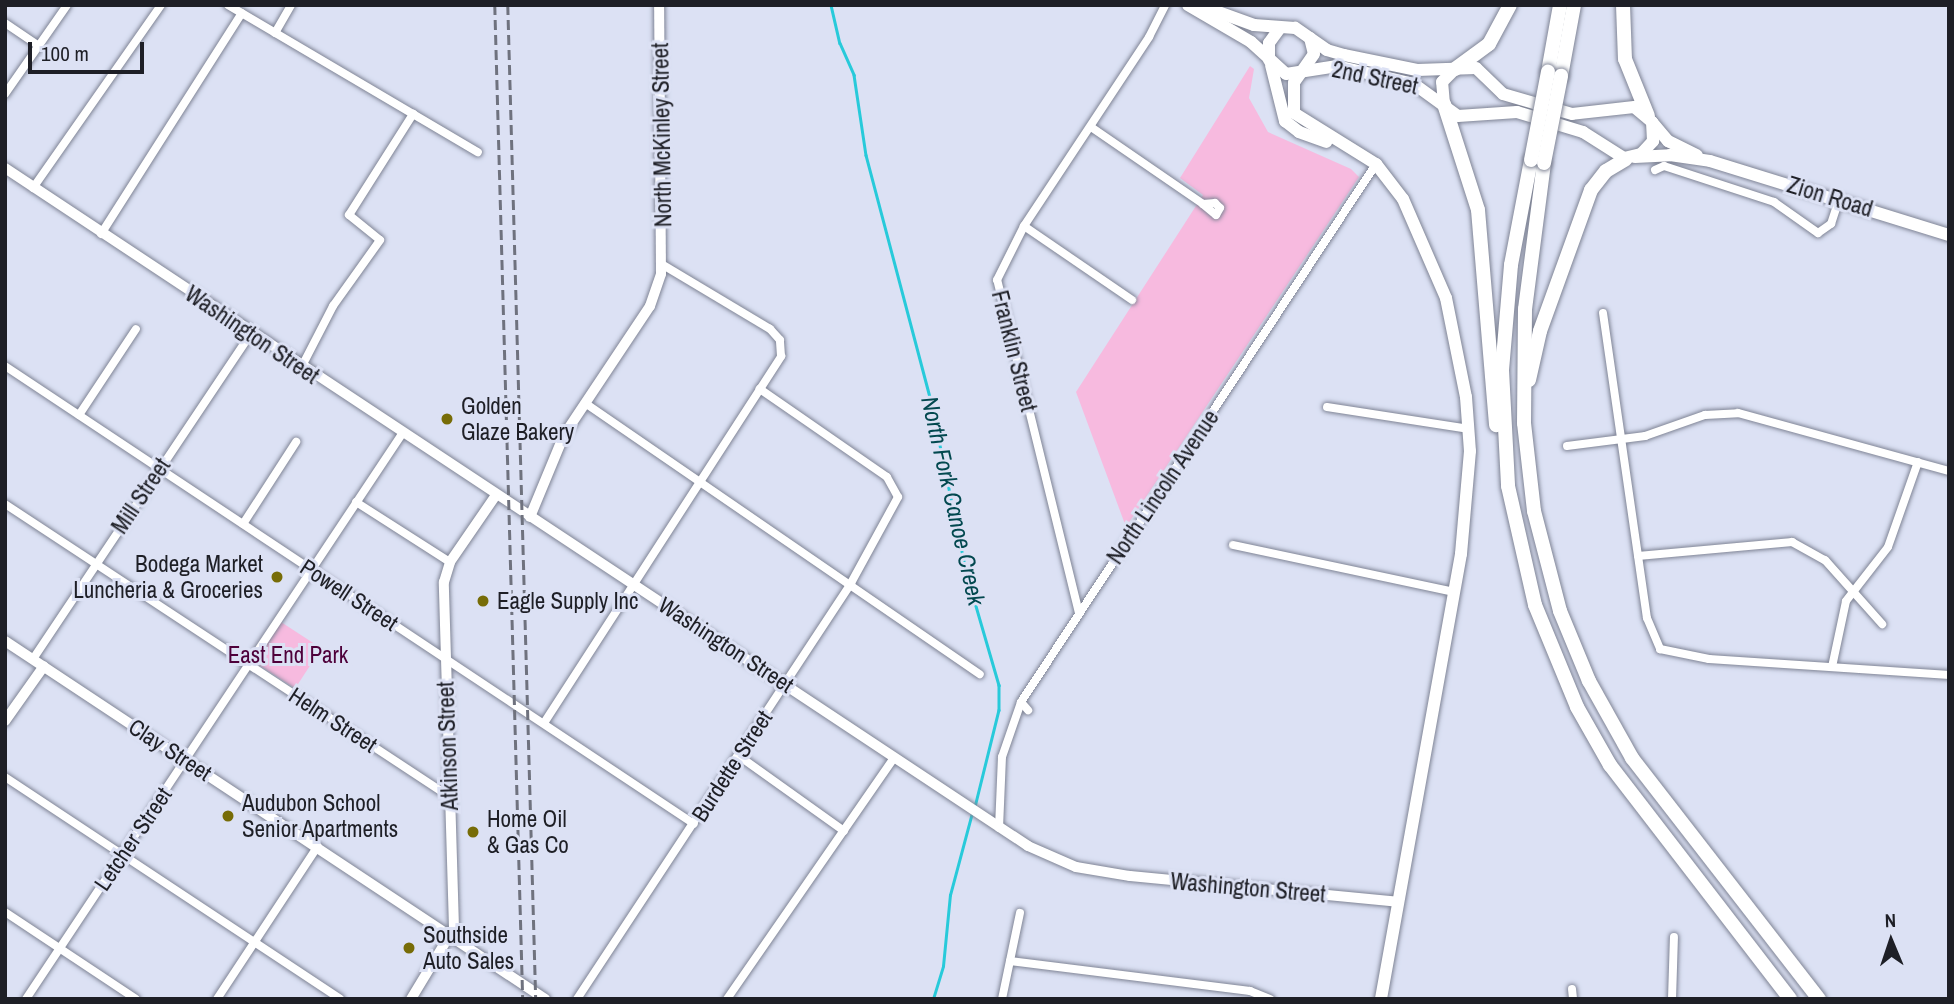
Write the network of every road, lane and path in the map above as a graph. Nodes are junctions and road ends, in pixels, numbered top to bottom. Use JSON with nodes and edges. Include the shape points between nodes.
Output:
{"nodes":[{"id":1,"x":67,"y":5,"type":"edge"},
{"id":2,"x":160,"y":5,"type":"edge"},
{"id":3,"x":228,"y":5,"type":"edge"},
{"id":4,"x":291,"y":5,"type":"edge"},
{"id":5,"x":659,"y":5,"type":"edge"},
{"id":6,"x":1165,"y":5,"type":"edge"},
{"id":7,"x":1188,"y":5,"type":"edge"},
{"id":8,"x":1199,"y":5,"type":"edge"},
{"id":9,"x":1510,"y":5,"type":"edge"},
{"id":10,"x":1560,"y":5,"type":"edge"},
{"id":11,"x":1574,"y":5,"type":"edge"},
{"id":12,"x":1623,"y":5,"type":"edge"},
{"id":13,"x":242,"y":13,"type":"junction"},
{"id":14,"x":5,"y":23,"type":"edge"},
{"id":15,"x":1280,"y":28,"type":"junction"},
{"id":16,"x":275,"y":33,"type":"junction"},
{"id":17,"x":1310,"y":38,"type":"junction"},
{"id":18,"x":39,"y":46,"type":"junction"},
{"id":19,"x":1270,"y":62,"type":"junction"},
{"id":20,"x":1455,"y":69,"type":"junction"},
{"id":21,"x":1301,"y":72,"type":"junction"},
{"id":22,"x":1555,"y":74,"type":"junction"},
{"id":23,"x":5,"y":94,"type":"edge"},
{"id":24,"x":1444,"y":104,"type":"junction"},
{"id":25,"x":413,"y":114,"type":"junction"},
{"id":26,"x":1650,"y":119,"type":"junction"},
{"id":27,"x":1091,"y":127,"type":"junction"},
{"id":28,"x":478,"y":152,"type":"dead end"},
{"id":29,"x":1352,"y":152,"type":"junction"},
{"id":30,"x":1631,"y":158,"type":"junction"},
{"id":31,"x":1538,"y":161,"type":"junction"},
{"id":32,"x":1710,"y":161,"type":"junction"},
{"id":33,"x":1376,"y":164,"type":"junction"},
{"id":34,"x":5,"y":168,"type":"edge"},
{"id":35,"x":1655,"y":170,"type":"dead end"},
{"id":36,"x":33,"y":188,"type":"junction"},
{"id":37,"x":1839,"y":200,"type":"junction"},
{"id":38,"x":1203,"y":204,"type":"dead end"},
{"id":39,"x":1024,"y":226,"type":"junction"},
{"id":40,"x":101,"y":234,"type":"junction"},
{"id":41,"x":1949,"y":235,"type":"edge"},
{"id":42,"x":663,"y":265,"type":"junction"},
{"id":43,"x":1132,"y":300,"type":"dead end"},
{"id":44,"x":1603,"y":313,"type":"dead end"},
{"id":45,"x":136,"y":329,"type":"dead end"},
{"id":46,"x":251,"y":333,"type":"junction"},
{"id":47,"x":5,"y":366,"type":"edge"},
{"id":48,"x":301,"y":368,"type":"junction"},
{"id":49,"x":760,"y":389,"type":"junction"},
{"id":50,"x":585,"y":403,"type":"junction"},
{"id":51,"x":1327,"y":407,"type":"dead end"},
{"id":52,"x":79,"y":415,"type":"junction"},
{"id":53,"x":1469,"y":429,"type":"junction"},
{"id":54,"x":402,"y":434,"type":"junction"},
{"id":55,"x":1525,"y":437,"type":"junction"},
{"id":56,"x":1622,"y":440,"type":"junction"},
{"id":57,"x":296,"y":442,"type":"dead end"},
{"id":58,"x":1567,"y":446,"type":"dead end"},
{"id":59,"x":1918,"y":462,"type":"junction"},
{"id":60,"x":160,"y":468,"type":"junction"},
{"id":61,"x":1949,"y":471,"type":"edge"},
{"id":62,"x":699,"y":482,"type":"junction"},
{"id":63,"x":496,"y":495,"type":"junction"},
{"id":64,"x":356,"y":502,"type":"junction"},
{"id":65,"x":5,"y":504,"type":"edge"},
{"id":66,"x":1512,"y":515,"type":"junction"},
{"id":67,"x":530,"y":517,"type":"junction"},
{"id":68,"x":243,"y":524,"type":"junction"},
{"id":69,"x":1233,"y":545,"type":"dead end"},
{"id":70,"x":1638,"y":556,"type":"junction"},
{"id":71,"x":450,"y":562,"type":"junction"},
{"id":72,"x":96,"y":563,"type":"junction"},
{"id":73,"x":311,"y":570,"type":"junction"},
{"id":74,"x":851,"y":583,"type":"junction"},
{"id":75,"x":632,"y":584,"type":"junction"},
{"id":76,"x":1455,"y":592,"type":"junction"},
{"id":77,"x":1851,"y":593,"type":"junction"},
{"id":78,"x":1079,"y":613,"type":"junction"},
{"id":79,"x":1882,"y":624,"type":"dead end"},
{"id":80,"x":5,"y":641,"type":"edge"},
{"id":81,"x":33,"y":659,"type":"junction"},
{"id":82,"x":446,"y":659,"type":"junction"},
{"id":83,"x":248,"y":665,"type":"junction"},
{"id":84,"x":44,"y":666,"type":"junction"},
{"id":85,"x":1832,"y":667,"type":"junction"},
{"id":86,"x":979,"y":674,"type":"dead end"},
{"id":87,"x":1949,"y":675,"type":"edge"},
{"id":88,"x":786,"y":684,"type":"junction"},
{"id":89,"x":1021,"y":702,"type":"junction"},
{"id":90,"x":1028,"y":710,"type":"dead end"},
{"id":91,"x":5,"y":721,"type":"edge"},
{"id":92,"x":544,"y":723,"type":"junction"},
{"id":93,"x":739,"y":756,"type":"junction"},
{"id":94,"x":894,"y":758,"type":"junction"},
{"id":95,"x":186,"y":760,"type":"junction"},
{"id":96,"x":5,"y":778,"type":"edge"},
{"id":97,"x":450,"y":797,"type":"junction"},
{"id":98,"x":694,"y":824,"type":"junction"},
{"id":99,"x":999,"y":828,"type":"junction"},
{"id":100,"x":844,"y":831,"type":"junction"},
{"id":101,"x":318,"y":846,"type":"junction"},
{"id":102,"x":124,"y":854,"type":"junction"},
{"id":103,"x":1398,"y":902,"type":"junction"},
{"id":104,"x":5,"y":912,"type":"edge"},
{"id":105,"x":1020,"y":913,"type":"dead end"},
{"id":106,"x":452,"y":934,"type":"junction"},
{"id":107,"x":1674,"y":937,"type":"dead end"},
{"id":108,"x":255,"y":941,"type":"junction"},
{"id":109,"x":60,"y":948,"type":"junction"},
{"id":110,"x":1010,"y":961,"type":"junction"},
{"id":111,"x":1572,"y":989,"type":"dead end"},
{"id":112,"x":1240,"y":990,"type":"junction"},
{"id":113,"x":26,"y":999,"type":"edge"},
{"id":114,"x":136,"y":999,"type":"edge"},
{"id":115,"x":217,"y":999,"type":"edge"},
{"id":116,"x":340,"y":999,"type":"edge"},
{"id":117,"x":411,"y":999,"type":"edge"},
{"id":118,"x":545,"y":999,"type":"edge"},
{"id":119,"x":577,"y":999,"type":"edge"},
{"id":120,"x":727,"y":999,"type":"edge"},
{"id":121,"x":1002,"y":999,"type":"edge"},
{"id":122,"x":1230,"y":999,"type":"edge"},
{"id":123,"x":1270,"y":999,"type":"edge"},
{"id":124,"x":1381,"y":999,"type":"edge"},
{"id":125,"x":1573,"y":999,"type":"edge"},
{"id":126,"x":1672,"y":999,"type":"edge"},
{"id":127,"x":1790,"y":999,"type":"edge"},
{"id":128,"x":1819,"y":999,"type":"edge"}],
"edges":[{"from":1,"to":18,"type":"street"},
{"from":2,"to":36,"type":"street"},
{"from":3,"to":13,"type":"street"},
{"from":4,"to":16,"type":"street"},
{"from":5,"to":42,"type":"street","name":"North McKinley Street"},
{"from":6,"to":27,"type":"street","name":"Franklin Street"},
{"from":7,"to":19,"type":"main road","name":"2nd Street","via":[[1251,42]]},
{"from":8,"to":15,"type":"main road","name":"2nd Street","via":[[1254,25]]},
{"from":9,"to":20,"type":"highway","via":[[1489,44]]},
{"from":10,"to":22,"type":"highway"},
{"from":11,"to":22,"type":"highway"},
{"from":12,"to":26,"type":"highway","via":[[1625,59]]},
{"from":13,"to":16,"type":"street"},
{"from":13,"to":40,"type":"street"},
{"from":14,"to":18,"type":"street"},
{"from":15,"to":17,"type":"main road","name":"2nd Street","via":[[1295,28]]},
{"from":15,"to":19,"type":"main road","via":[[1269,43]]},
{"from":16,"to":25,"type":"street"},
{"from":17,"to":20,"type":"main road","name":"2nd Street","via":[[1344,55],[1417,70]]},
{"from":17,"to":21,"type":"main road","name":"2nd Street","via":[[1314,54]]},
{"from":18,"to":23,"type":"street"},
{"from":19,"to":21,"type":"main road","name":"2nd Street","via":[[1286,74]]},
{"from":19,"to":29,"type":"main road","via":[[1285,121],[1299,132]]},
{"from":20,"to":24,"type":"main road","name":"2nd Street","via":[[1442,82]]},
{"from":20,"to":26,"type":"main road","name":"2nd Street","via":[[1476,68],[1503,94],[1572,114],[1630,107]]},
{"from":21,"to":24,"type":"main road","name":"2nd Street","via":[[1347,67],[1422,86]]},
{"from":21,"to":29,"type":"main road","via":[[1292,90],[1294,113]]},
{"from":22,"to":31,"type":"highway","bridge":true},
{"from":24,"to":30,"type":"main road","name":"2nd Street","via":[[1458,116],[1506,111],[1561,125]]},
{"from":24,"to":66,"type":"highway","via":[[1478,210],[1495,421]]},
{"from":25,"to":28,"type":"street"},
{"from":25,"to":48,"type":"street","via":[[349,215],[380,240],[332,306]]},
{"from":26,"to":30,"type":"main road","via":[[1653,141]]},
{"from":26,"to":32,"type":"main road","name":"Zion Road","via":[[1668,141]]},
{"from":27,"to":38,"type":"street"},
{"from":27,"to":39,"type":"street","name":"Franklin Street"},
{"from":29,"to":33,"type":"main road"},
{"from":30,"to":32,"type":"main road","name":"Zion Road","via":[[1670,155]]},
{"from":30,"to":55,"type":"highway","via":[[1597,180],[1567,253],[1535,353]]},
{"from":31,"to":55,"type":"highway","via":[[1525,309]]},
{"from":31,"to":66,"type":"highway","via":[[1504,319],[1505,460]]},
{"from":32,"to":37,"type":"main road","name":"Zion Road"},
{"from":33,"to":53,"type":"main road","via":[[1408,208],[1440,279],[1462,366]]},
{"from":33,"to":78,"type":"street","name":"North Lincoln Avenue"},
{"from":34,"to":36,"type":"street","name":"Washington Street"},
{"from":35,"to":37,"type":"street","via":[[1664,166],[1774,202],[1818,233],[1831,224]]},
{"from":36,"to":40,"type":"street","name":"Washington Street"},
{"from":37,"to":41,"type":"main road","name":"Zion Road"},
{"from":39,"to":43,"type":"street"},
{"from":39,"to":78,"type":"street","name":"Franklin Street","via":[[1002,265],[997,288]]},
{"from":40,"to":46,"type":"street","name":"Washington Street"},
{"from":42,"to":49,"type":"street","via":[[742,312],[781,343],[781,355]]},
{"from":42,"to":50,"type":"street","name":"North McKinley Street","via":[[650,306]]},
{"from":44,"to":56,"type":"street"},
{"from":45,"to":52,"type":"street"},
{"from":46,"to":48,"type":"street","name":"Washington Street"},
{"from":46,"to":60,"type":"street","name":"Mill Street"},
{"from":47,"to":52,"type":"street","name":"Powell Street"},
{"from":48,"to":54,"type":"street","name":"Washington Street"},
{"from":49,"to":62,"type":"street"},
{"from":49,"to":74,"type":"street","name":"Burdette Street","via":[[887,477],[897,491],[896,502]]},
{"from":50,"to":62,"type":"street"},
{"from":50,"to":67,"type":"street","name":"North McKinley Street","via":[[564,435]]},
{"from":51,"to":53,"type":"street"},
{"from":52,"to":60,"type":"street","name":"Powell Street"},
{"from":53,"to":76,"type":"main road","via":[[1467,509]]},
{"from":54,"to":63,"type":"street","name":"Washington Street"},
{"from":54,"to":64,"type":"street","name":"Letcher Street"},
{"from":55,"to":128,"type":"highway","via":[[1547,566],[1569,634],[1605,710],[1650,783]]},
{"from":56,"to":58,"type":"street"},
{"from":56,"to":59,"type":"street","via":[[1705,415],[1738,413]]},
{"from":56,"to":70,"type":"street"},
{"from":57,"to":68,"type":"street"},
{"from":59,"to":61,"type":"street"},
{"from":59,"to":77,"type":"street","via":[[1888,547]]},
{"from":60,"to":68,"type":"street","name":"Powell Street"},
{"from":60,"to":72,"type":"street","name":"Mill Street"},
{"from":62,"to":74,"type":"street"},
{"from":62,"to":75,"type":"street"},
{"from":63,"to":67,"type":"street","name":"Washington Street"},
{"from":63,"to":71,"type":"street","name":"Atkinson Street"},
{"from":64,"to":71,"type":"street"},
{"from":64,"to":73,"type":"street","name":"Letcher Street"},
{"from":65,"to":72,"type":"street","name":"Helm Street"},
{"from":66,"to":127,"type":"highway","via":[[1550,646],[1598,746],[1692,877]]},
{"from":67,"to":75,"type":"street","name":"Washington Street"},
{"from":68,"to":73,"type":"street","name":"Powell Street"},
{"from":69,"to":76,"type":"street"},
{"from":70,"to":77,"type":"street","via":[[1792,542],[1825,559]]},
{"from":70,"to":85,"type":"street","via":[[1651,636],[1666,652]]},
{"from":71,"to":82,"type":"street","name":"Atkinson Street","via":[[444,582]]},
{"from":72,"to":81,"type":"street","name":"Mill Street"},
{"from":72,"to":83,"type":"street","name":"Helm Street"},
{"from":73,"to":82,"type":"street","name":"Powell Street"},
{"from":73,"to":83,"type":"street","name":"Letcher Street"},
{"from":74,"to":86,"type":"street"},
{"from":74,"to":88,"type":"street","name":"Burdette Street"},
{"from":75,"to":88,"type":"street","name":"Washington Street"},
{"from":75,"to":92,"type":"street"},
{"from":76,"to":103,"type":"main road"},
{"from":77,"to":79,"type":"street"},
{"from":77,"to":85,"type":"street","via":[[1840,618]]},
{"from":78,"to":89,"type":"street","name":"North Lincoln Avenue"},
{"from":80,"to":81,"type":"street","name":"Clay Street"},
{"from":81,"to":84,"type":"street","name":"Clay Street"},
{"from":82,"to":92,"type":"street","name":"Powell Street"},
{"from":82,"to":97,"type":"street","name":"Atkinson Street"},
{"from":83,"to":95,"type":"street","name":"Letcher Street"},
{"from":83,"to":97,"type":"street","name":"Helm Street"},
{"from":84,"to":91,"type":"street"},
{"from":84,"to":95,"type":"street","name":"Clay Street"},
{"from":85,"to":87,"type":"street"},
{"from":88,"to":93,"type":"street","name":"Burdette Street"},
{"from":88,"to":94,"type":"street","name":"Washington Street"},
{"from":89,"to":90,"type":"street"},
{"from":89,"to":99,"type":"street","name":"North Lincoln Avenue","via":[[1002,757]]},
{"from":92,"to":98,"type":"street","name":"Powell Street"},
{"from":93,"to":98,"type":"street","name":"Burdette Street"},
{"from":93,"to":100,"type":"street"},
{"from":94,"to":99,"type":"street","name":"Washington Street"},
{"from":94,"to":100,"type":"street"},
{"from":95,"to":101,"type":"street","name":"Clay Street"},
{"from":95,"to":102,"type":"street","name":"Letcher Street"},
{"from":96,"to":102,"type":"street"},
{"from":97,"to":106,"type":"street","name":"Atkinson Street"},
{"from":98,"to":119,"type":"street","name":"Burdette Street"},
{"from":99,"to":103,"type":"street","name":"Washington Street","via":[[1076,867]]},
{"from":100,"to":120,"type":"street"},
{"from":101,"to":106,"type":"street","name":"Clay Street"},
{"from":101,"to":108,"type":"street"},
{"from":102,"to":108,"type":"street"},
{"from":102,"to":109,"type":"street","name":"Letcher Street"},
{"from":103,"to":124,"type":"main road"},
{"from":104,"to":109,"type":"street"},
{"from":105,"to":110,"type":"street"},
{"from":106,"to":117,"type":"street"},
{"from":106,"to":118,"type":"street","name":"Clay Street"},
{"from":107,"to":126,"type":"street"},
{"from":108,"to":115,"type":"street"},
{"from":108,"to":116,"type":"street"},
{"from":109,"to":113,"type":"street","name":"Letcher Street"},
{"from":109,"to":114,"type":"street"},
{"from":110,"to":112,"type":"street"},
{"from":110,"to":121,"type":"street"},
{"from":111,"to":125,"type":"street"},
{"from":112,"to":122,"type":"street"},
{"from":112,"to":123,"type":"street"}]}
